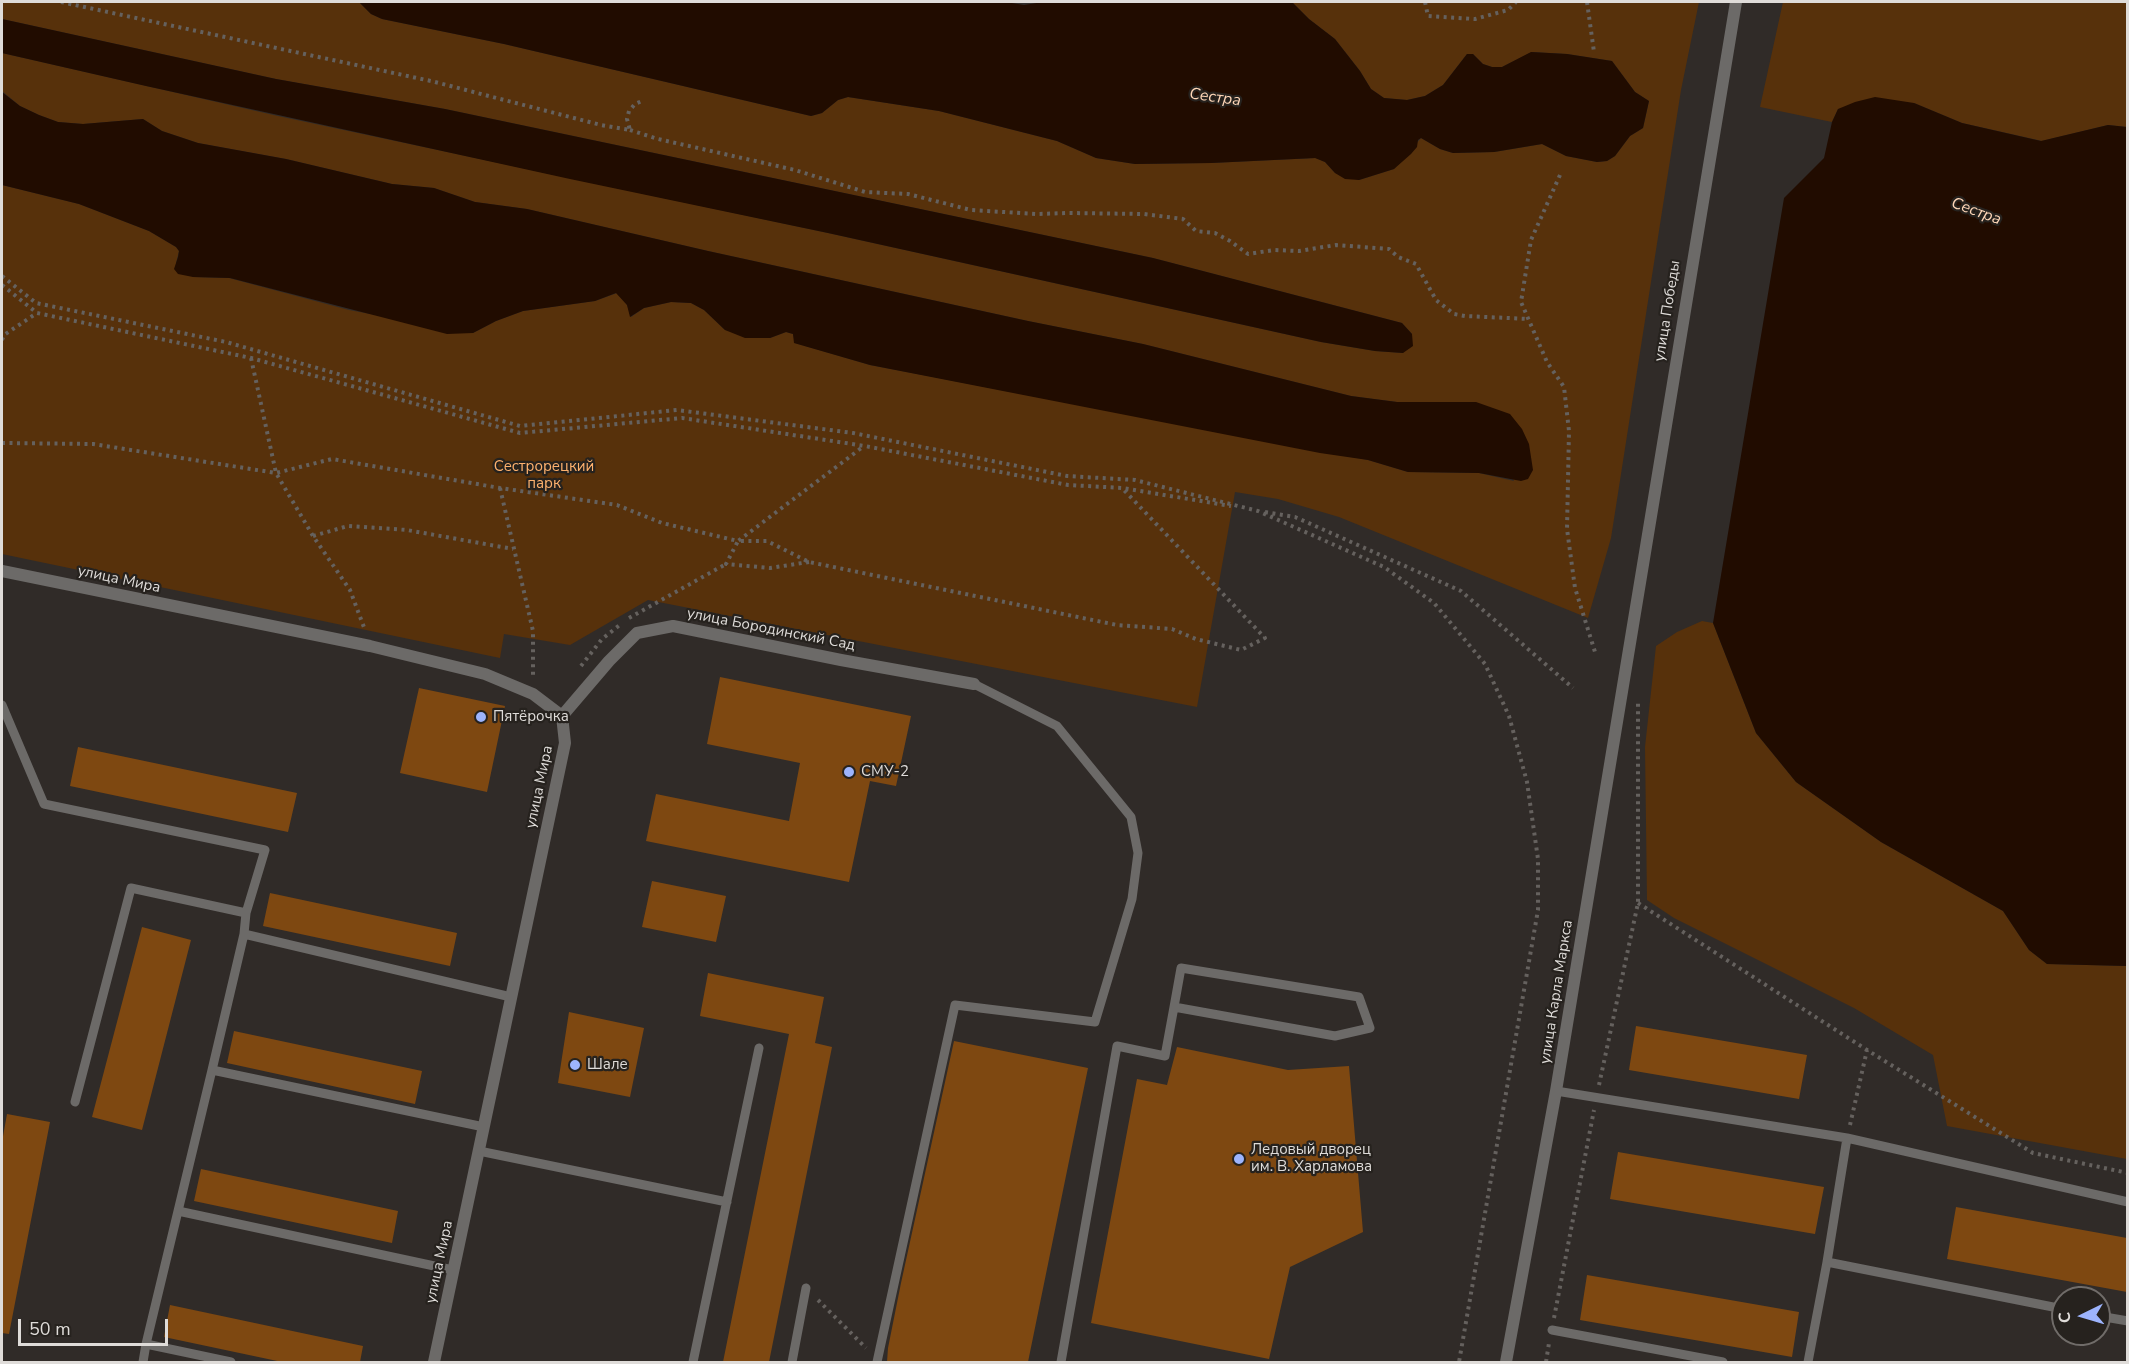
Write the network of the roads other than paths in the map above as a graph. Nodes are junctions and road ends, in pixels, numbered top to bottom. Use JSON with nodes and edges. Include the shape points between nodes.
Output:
{"nodes":[{"id":1,"x":1736,"y":2,"type":"edge"},
{"id":2,"x":2,"y":571,"type":"edge"},
{"id":3,"x":1632,"y":626,"type":"joint"},
{"id":4,"x":974,"y":684,"type":"joint"},
{"id":5,"x":2,"y":705,"type":"edge"},
{"id":6,"x":562,"y":716,"type":"junction"},
{"id":7,"x":246,"y":914,"type":"junction"},
{"id":8,"x":244,"y":934,"type":"junction"},
{"id":9,"x":511,"y":997,"type":"junction"},
{"id":10,"x":1174,"y":1007,"type":"junction"},
{"id":11,"x":759,"y":1048,"type":"dead end"},
{"id":12,"x":212,"y":1070,"type":"junction"},
{"id":13,"x":1557,"y":1091,"type":"junction"},
{"id":14,"x":75,"y":1102,"type":"dead end"},
{"id":15,"x":484,"y":1127,"type":"junction"},
{"id":16,"x":1847,"y":1138,"type":"junction"},
{"id":17,"x":478,"y":1151,"type":"junction"},
{"id":18,"x":727,"y":1202,"type":"junction"},
{"id":19,"x":2127,"y":1202,"type":"edge"},
{"id":20,"x":178,"y":1211,"type":"junction"},
{"id":21,"x":1827,"y":1262,"type":"junction"},
{"id":22,"x":453,"y":1270,"type":"junction"},
{"id":23,"x":806,"y":1288,"type":"road end"},
{"id":24,"x":2051,"y":1306,"type":"edge"},
{"id":25,"x":2111,"y":1318,"type":"edge"},
{"id":26,"x":2127,"y":1321,"type":"edge"},
{"id":27,"x":1552,"y":1329,"type":"road end"},
{"id":28,"x":146,"y":1344,"type":"junction"},
{"id":29,"x":877,"y":1361,"type":"edge"},
{"id":30,"x":143,"y":1362,"type":"edge"},
{"id":31,"x":231,"y":1362,"type":"edge"},
{"id":32,"x":434,"y":1362,"type":"edge"},
{"id":33,"x":693,"y":1362,"type":"edge"},
{"id":34,"x":792,"y":1362,"type":"edge"},
{"id":35,"x":1061,"y":1362,"type":"edge"},
{"id":36,"x":1506,"y":1362,"type":"edge"},
{"id":37,"x":1723,"y":1362,"type":"edge"},
{"id":38,"x":1808,"y":1362,"type":"edge"}],
"edges":[{"from":1,"to":3,"type":"street","name":"улица Победы"},
{"from":2,"to":6,"type":"street","name":"улица Мира","via":[[370,646],[485,674],[532,694]]},
{"from":3,"to":13,"type":"street","name":"улица Карла Маркса"},
{"from":4,"to":6,"type":"street","name":"улица Бородинский Сад","via":[[673,626],[637,633]]},
{"from":4,"to":29,"type":"lane","via":[[1057,726],[1131,817],[1138,853],[1132,899],[1095,1022],[955,1005]]},
{"from":5,"to":7,"type":"lane","via":[[44,804],[266,850]]},
{"from":6,"to":9,"type":"street","name":"улица Мира","via":[[565,743]]},
{"from":7,"to":8,"type":"lane"},
{"from":7,"to":14,"type":"lane","via":[[130,888]]},
{"from":8,"to":9,"type":"lane"},
{"from":8,"to":12,"type":"lane"},
{"from":9,"to":15,"type":"street","name":"улица Мира"},
{"from":10,"to":10,"type":"lane","via":[[1181,968],[1359,997],[1370,1028],[1335,1036]]},
{"from":10,"to":35,"type":"lane","via":[[1165,1056],[1117,1046]]},
{"from":11,"to":18,"type":"lane"},
{"from":12,"to":15,"type":"lane"},
{"from":12,"to":20,"type":"lane"},
{"from":13,"to":16,"type":"lane"},
{"from":13,"to":36,"type":"street","name":"улица Карла Маркса"},
{"from":15,"to":17,"type":"street","name":"улица Мира"},
{"from":16,"to":19,"type":"lane"},
{"from":16,"to":21,"type":"lane"},
{"from":17,"to":18,"type":"lane"},
{"from":17,"to":22,"type":"street","name":"улица Мира"},
{"from":18,"to":33,"type":"lane"},
{"from":20,"to":22,"type":"lane"},
{"from":20,"to":28,"type":"lane"},
{"from":21,"to":24,"type":"lane"},
{"from":21,"to":38,"type":"lane"},
{"from":22,"to":32,"type":"street","name":"улица Мира"},
{"from":23,"to":34,"type":"lane"},
{"from":25,"to":26,"type":"lane"},
{"from":27,"to":37,"type":"lane"},
{"from":28,"to":30,"type":"lane"},
{"from":28,"to":31,"type":"lane"}]}
